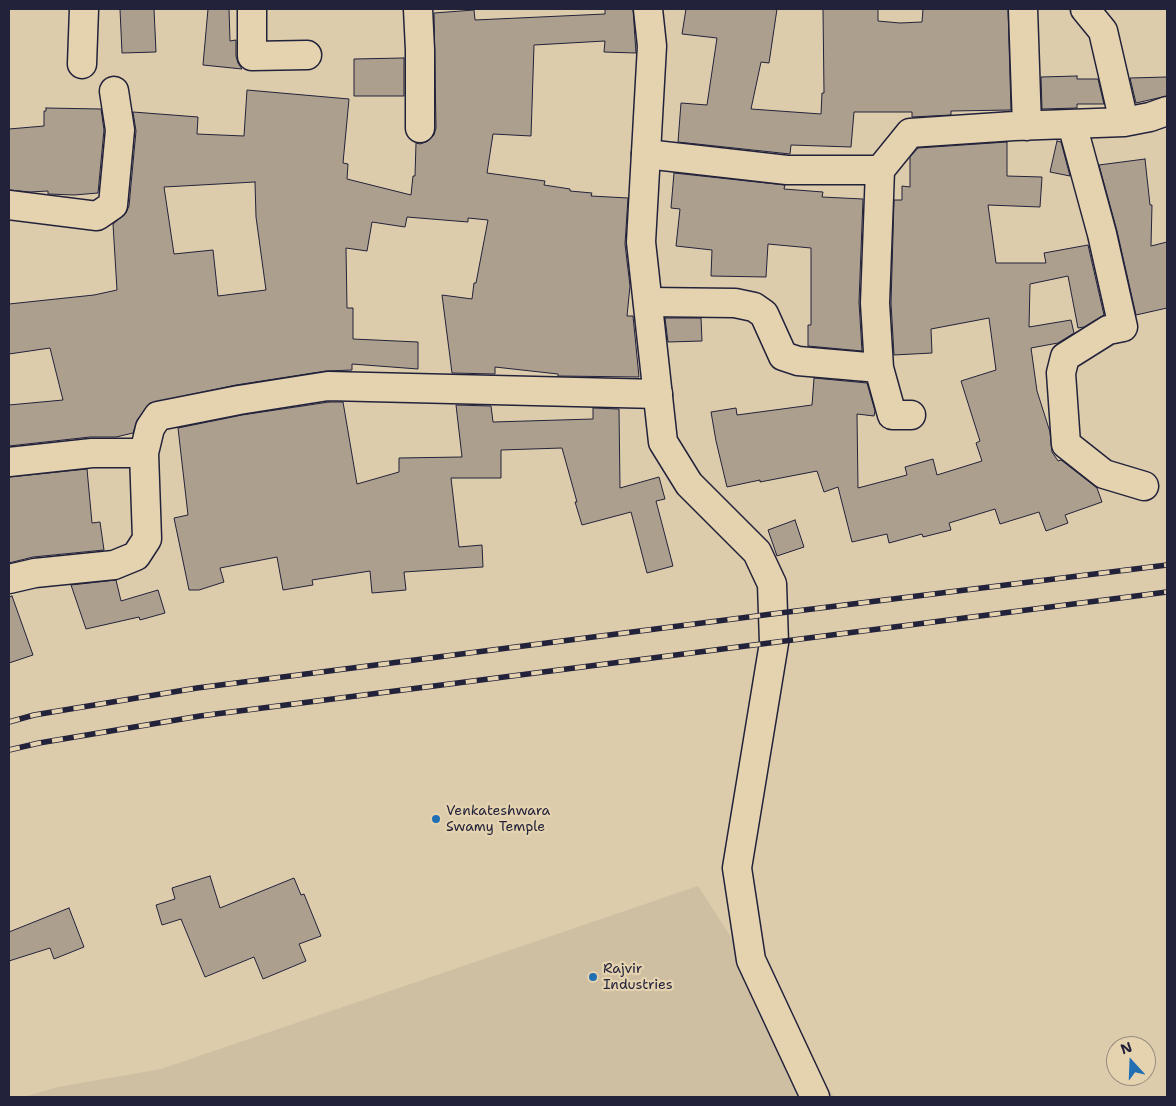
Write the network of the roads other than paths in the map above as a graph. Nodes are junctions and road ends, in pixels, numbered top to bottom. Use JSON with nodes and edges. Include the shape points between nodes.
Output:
{"nodes":[{"id":1,"x":84,"y":9,"type":"edge"},
{"id":2,"x":252,"y":9,"type":"edge"},
{"id":3,"x":418,"y":9,"type":"edge"},
{"id":4,"x":648,"y":9,"type":"edge"},
{"id":5,"x":1023,"y":9,"type":"edge"},
{"id":6,"x":1085,"y":9,"type":"edge"},
{"id":7,"x":307,"y":55,"type":"dead end"},
{"id":8,"x":82,"y":64,"type":"dead end"},
{"id":9,"x":114,"y":92,"type":"dead end"},
{"id":10,"x":1167,"y":111,"type":"edge"},
{"id":11,"x":1124,"y":122,"type":"junction"},
{"id":12,"x":1072,"y":124,"type":"junction"},
{"id":13,"x":1027,"y":126,"type":"junction"},
{"id":14,"x":420,"y":128,"type":"dead end"},
{"id":15,"x":646,"y":154,"type":"junction"},
{"id":16,"x":880,"y":170,"type":"junction"},
{"id":17,"x":9,"y":205,"type":"edge"},
{"id":18,"x":648,"y":302,"type":"junction"},
{"id":19,"x":878,"y":368,"type":"junction"},
{"id":20,"x":658,"y":394,"type":"junction"},
{"id":21,"x":911,"y":415,"type":"dead end"},
{"id":22,"x":144,"y":453,"type":"junction"},
{"id":23,"x":9,"y":462,"type":"edge"},
{"id":24,"x":1144,"y":486,"type":"dead end"},
{"id":25,"x":9,"y":579,"type":"edge"},
{"id":26,"x":815,"y":1097,"type":"edge"}],
"edges":[{"from":1,"to":8,"type":"street"},
{"from":2,"to":7,"type":"street","via":[[252,56]]},
{"from":3,"to":14,"type":"street"},
{"from":4,"to":15,"type":"street","via":[[652,46]]},
{"from":5,"to":13,"type":"street"},
{"from":6,"to":11,"type":"street","via":[[1103,31]]},
{"from":9,"to":17,"type":"street","via":[[120,130],[113,205],[97,216]]},
{"from":10,"to":11,"type":"street"},
{"from":11,"to":12,"type":"street"},
{"from":12,"to":13,"type":"street"},
{"from":12,"to":24,"type":"street","via":[[1123,327],[1108,330],[1065,356],[1061,373],[1066,444],[1104,474]]},
{"from":13,"to":16,"type":"street","via":[[910,133]]},
{"from":15,"to":16,"type":"street","via":[[787,170]]},
{"from":15,"to":18,"type":"street","via":[[641,242]]},
{"from":16,"to":19,"type":"street","via":[[875,303]]},
{"from":18,"to":19,"type":"street","via":[[735,303],[754,307],[764,314],[783,356],[798,361]]},
{"from":18,"to":20,"type":"street"},
{"from":19,"to":21,"type":"street","via":[[892,415]]},
{"from":20,"to":22,"type":"street","via":[[328,386],[158,416],[150,428]]},
{"from":20,"to":26,"type":"street","via":[[663,442],[689,484],[757,552],[772,584],[774,643],[737,868],[750,960]]},
{"from":22,"to":23,"type":"street","via":[[92,453]]},
{"from":22,"to":25,"type":"street","via":[[147,539],[136,556],[114,565],[35,572]]}]}
